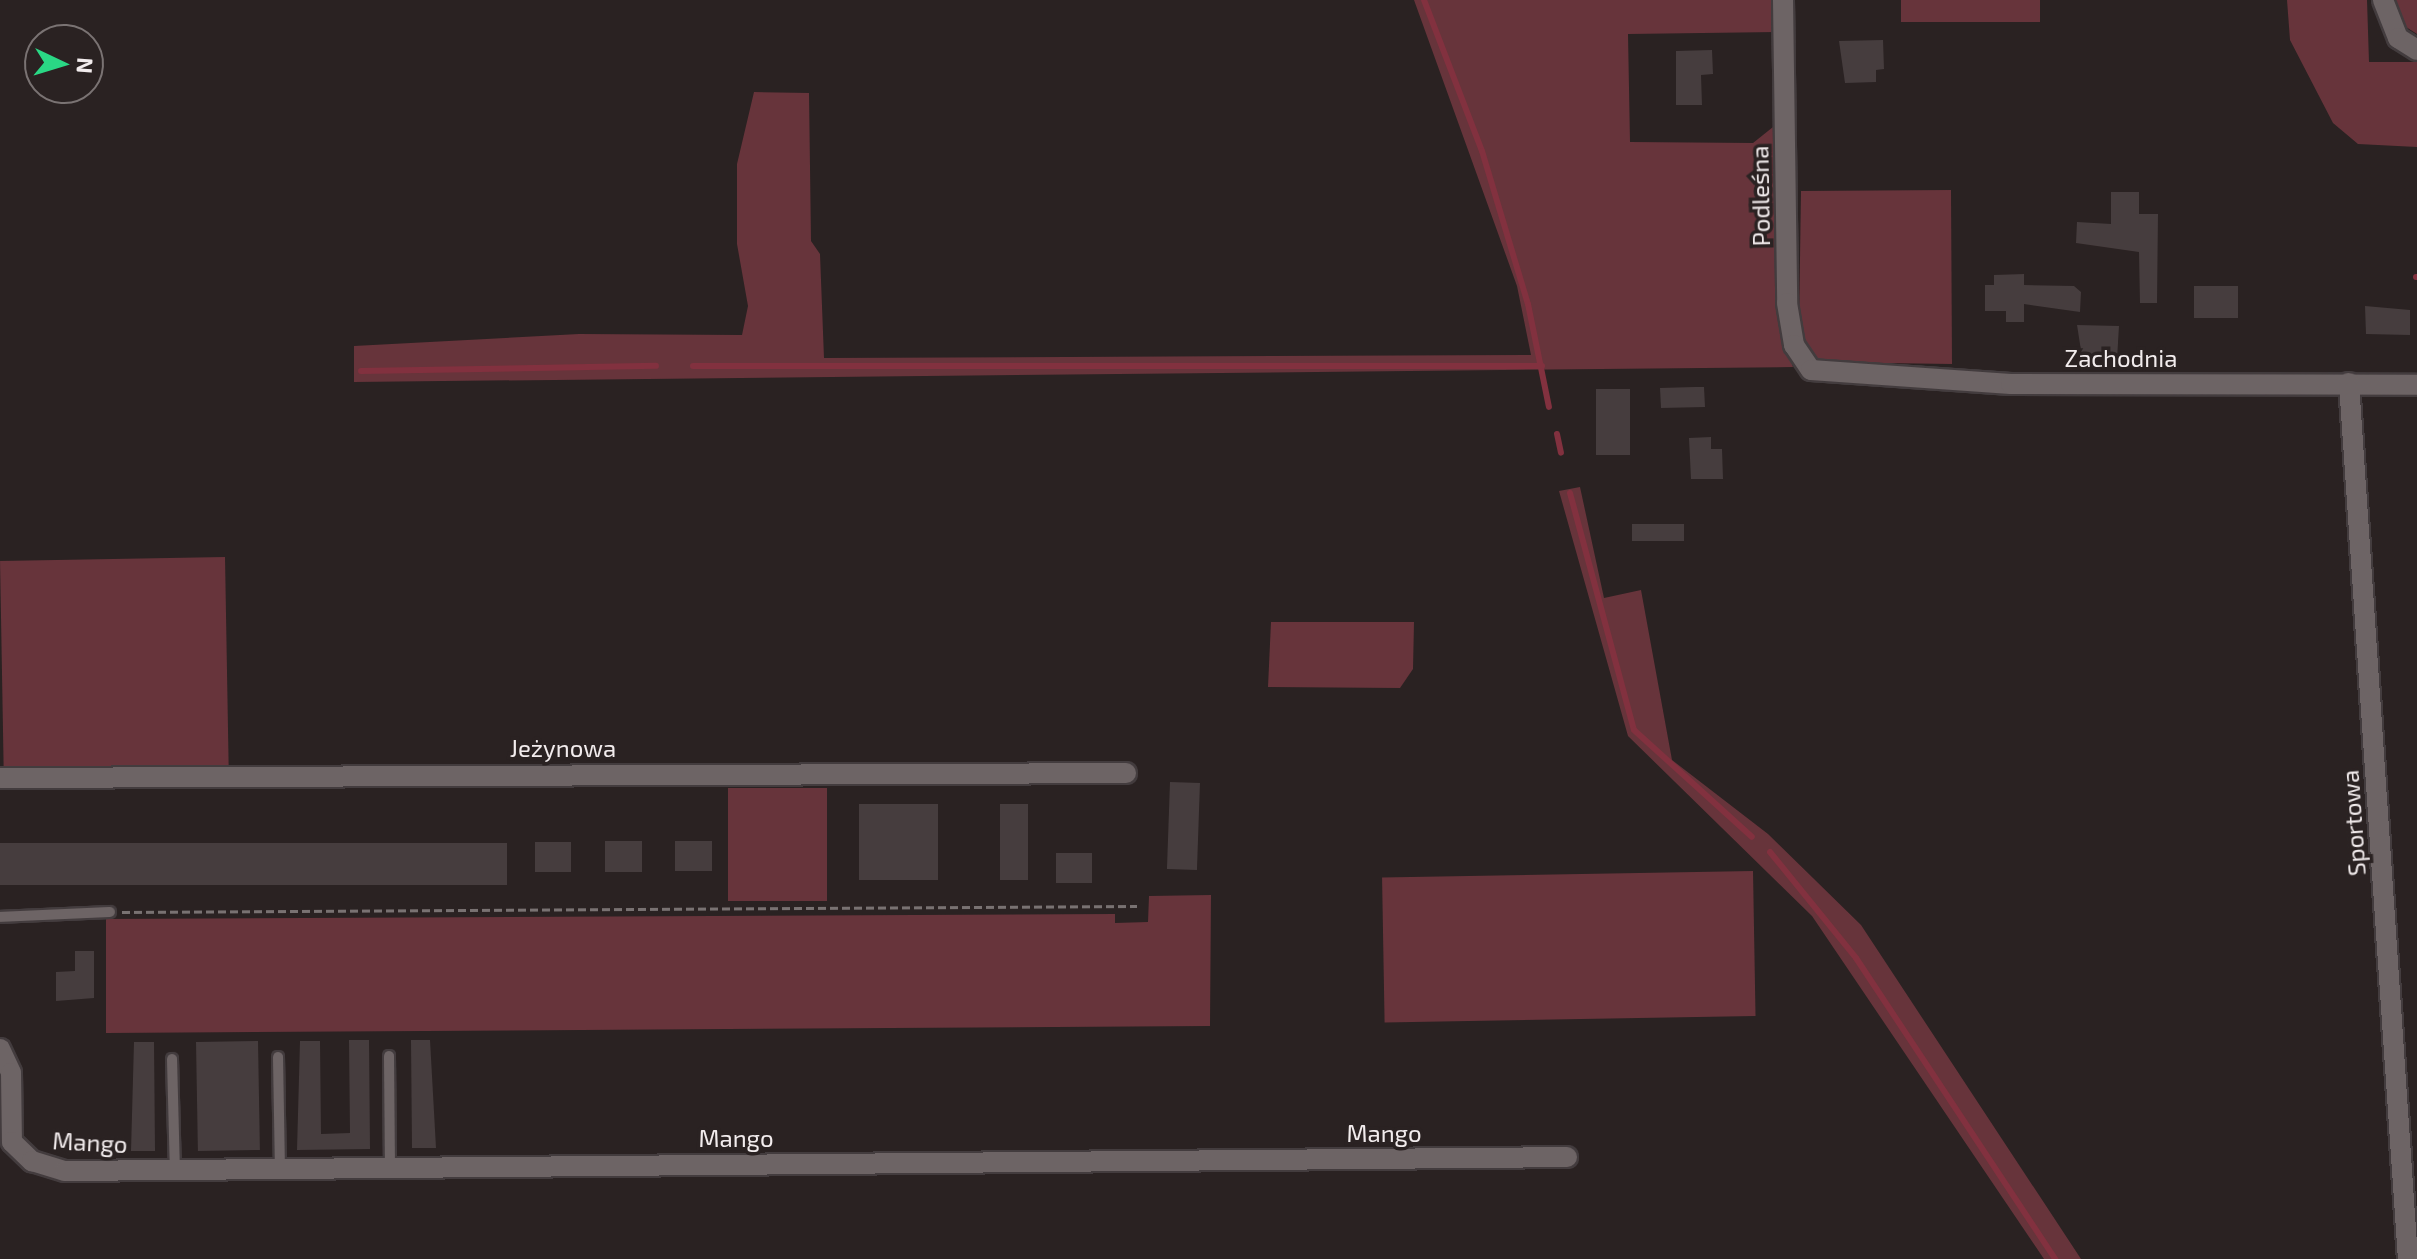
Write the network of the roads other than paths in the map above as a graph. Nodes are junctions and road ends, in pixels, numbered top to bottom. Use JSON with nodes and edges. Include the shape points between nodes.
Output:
{"nodes":[{"id":1,"x":1783,"y":0,"type":"edge"},
{"id":2,"x":2383,"y":0,"type":"edge"},
{"id":3,"x":2417,"y":50,"type":"edge"},
{"id":4,"x":1825,"y":376,"type":"joint"},
{"id":5,"x":2349,"y":383,"type":"junction"},
{"id":6,"x":2417,"y":385,"type":"edge"},
{"id":7,"x":1126,"y":773,"type":"dead end"},
{"id":8,"x":0,"y":778,"type":"edge"},
{"id":9,"x":110,"y":912,"type":"road end"},
{"id":10,"x":0,"y":917,"type":"edge"},
{"id":11,"x":0,"y":1049,"type":"edge"},
{"id":12,"x":389,"y":1056,"type":"dead end"},
{"id":13,"x":278,"y":1057,"type":"dead end"},
{"id":14,"x":172,"y":1059,"type":"dead end"},
{"id":15,"x":1567,"y":1157,"type":"dead end"},
{"id":16,"x":390,"y":1167,"type":"junction"},
{"id":17,"x":280,"y":1169,"type":"junction"},
{"id":18,"x":175,"y":1170,"type":"junction"},
{"id":19,"x":2408,"y":1259,"type":"edge"}],
"edges":[{"from":1,"to":4,"type":"street","name":"Podleśna","via":[[1787,303],[1802,363]]},
{"from":2,"to":3,"type":"street","via":[[2398,38]]},
{"from":4,"to":5,"type":"street","name":"Zachodnia"},
{"from":5,"to":6,"type":"street","name":"Zachodnia"},
{"from":5,"to":19,"type":"street","name":"Sportowa"},
{"from":7,"to":8,"type":"street","name":"Jeżynowa"},
{"from":9,"to":10,"type":"lane"},
{"from":11,"to":18,"type":"street","name":"Mango","via":[[11,1073],[12,1142],[32,1161],[65,1171]]},
{"from":12,"to":16,"type":"lane"},
{"from":13,"to":17,"type":"lane"},
{"from":14,"to":18,"type":"lane"},
{"from":15,"to":16,"type":"street","name":"Mango"},
{"from":16,"to":17,"type":"street","name":"Mango"},
{"from":17,"to":18,"type":"street","name":"Mango"}]}
